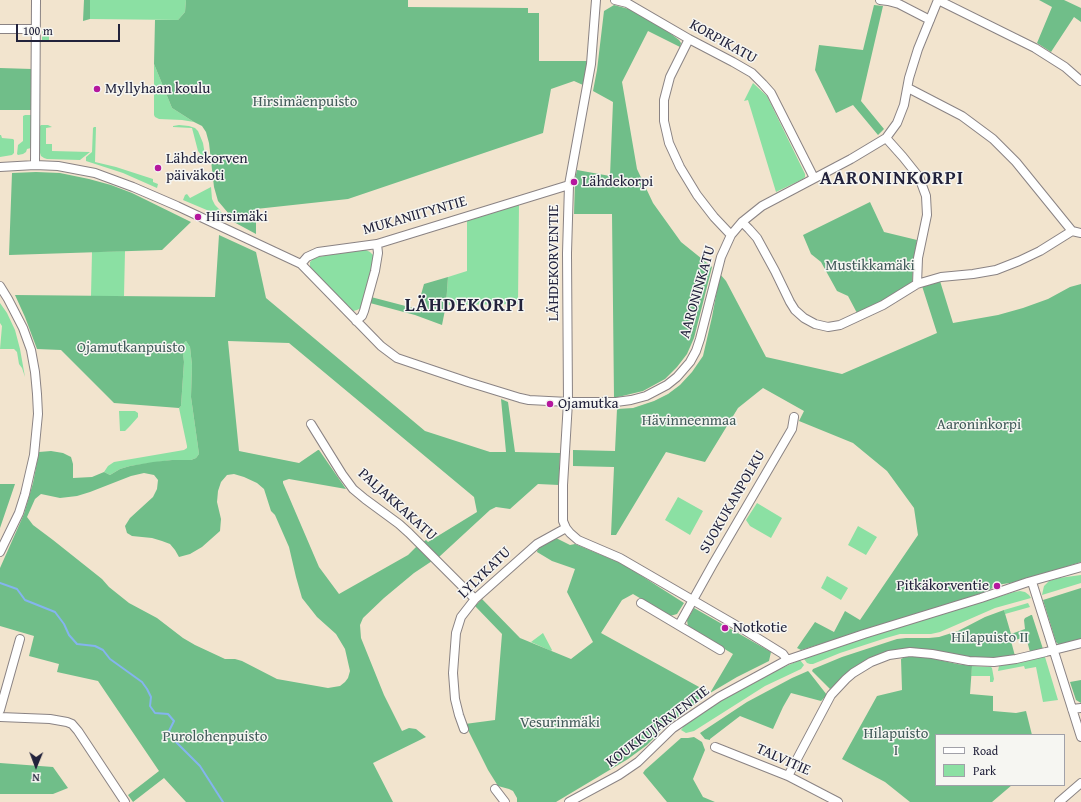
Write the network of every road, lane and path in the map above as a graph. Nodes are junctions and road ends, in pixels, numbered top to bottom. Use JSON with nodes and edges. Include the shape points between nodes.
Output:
{"nodes":[{"id":1,"x":36,"y":0,"type":"edge"},
{"id":2,"x":596,"y":0,"type":"edge"},
{"id":3,"x":615,"y":0,"type":"edge"},
{"id":4,"x":880,"y":0,"type":"edge"},
{"id":5,"x":938,"y":0,"type":"edge"},
{"id":6,"x":629,"y":2,"type":"edge"},
{"id":7,"x":930,"y":20,"type":"junction"},
{"id":8,"x":0,"y":29,"type":"edge"},
{"id":9,"x":36,"y":29,"type":"junction"},
{"id":10,"x":688,"y":39,"type":"junction"},
{"id":11,"x":1081,"y":81,"type":"edge"},
{"id":12,"x":908,"y":88,"type":"junction"},
{"id":13,"x":886,"y":138,"type":"junction"},
{"id":14,"x":35,"y":165,"type":"junction"},
{"id":15,"x":0,"y":167,"type":"edge"},
{"id":16,"x":814,"y":178,"type":"junction"},
{"id":17,"x":569,"y":185,"type":"junction"},
{"id":18,"x":742,"y":222,"type":"junction"},
{"id":19,"x":1072,"y":231,"type":"junction"},
{"id":20,"x":1081,"y":233,"type":"edge"},
{"id":21,"x":731,"y":235,"type":"junction"},
{"id":22,"x":377,"y":244,"type":"junction"},
{"id":23,"x":301,"y":264,"type":"junction"},
{"id":24,"x":917,"y":284,"type":"junction"},
{"id":25,"x":0,"y":286,"type":"edge"},
{"id":26,"x":356,"y":321,"type":"junction"},
{"id":27,"x":568,"y":402,"type":"junction"},
{"id":28,"x":794,"y":417,"type":"dead end"},
{"id":29,"x":310,"y":424,"type":"dead end"},
{"id":30,"x":566,"y":528,"type":"junction"},
{"id":31,"x":0,"y":552,"type":"edge"},
{"id":32,"x":1081,"y":567,"type":"edge"},
{"id":33,"x":1032,"y":582,"type":"junction"},
{"id":34,"x":475,"y":599,"type":"junction"},
{"id":35,"x":692,"y":600,"type":"junction"},
{"id":36,"x":642,"y":603,"type":"dead end"},
{"id":37,"x":679,"y":625,"type":"junction"},
{"id":38,"x":20,"y":639,"type":"dead end"},
{"id":39,"x":1081,"y":643,"type":"edge"},
{"id":40,"x":720,"y":650,"type":"dead end"},
{"id":41,"x":1054,"y":650,"type":"junction"},
{"id":42,"x":787,"y":660,"type":"junction"},
{"id":43,"x":1077,"y":708,"type":"edge"},
{"id":44,"x":0,"y":710,"type":"edge"},
{"id":45,"x":0,"y":717,"type":"edge"},
{"id":46,"x":464,"y":729,"type":"dead end"},
{"id":47,"x":1081,"y":737,"type":"edge"},
{"id":48,"x":715,"y":747,"type":"dead end"},
{"id":49,"x":788,"y":776,"type":"junction"},
{"id":50,"x":1081,"y":783,"type":"edge"},
{"id":51,"x":495,"y":789,"type":"dead end"},
{"id":52,"x":125,"y":802,"type":"edge"},
{"id":53,"x":505,"y":802,"type":"edge"},
{"id":54,"x":569,"y":802,"type":"edge"},
{"id":55,"x":838,"y":802,"type":"edge"},
{"id":56,"x":1059,"y":802,"type":"edge"}],
"edges":[{"from":1,"to":9,"type":"street"},
{"from":2,"to":17,"type":"street","name":"LÄHDEKORVENTIE","via":[[591,64]]},
{"from":3,"to":6,"type":"street","name":"KORPIKATU"},
{"from":4,"to":7,"type":"street","via":[[899,4]]},
{"from":5,"to":7,"type":"street","name":"AARONINKATU"},
{"from":5,"to":11,"type":"street","via":[[1034,48],[1065,67]]},
{"from":6,"to":10,"type":"street","name":"KORPIKATU"},
{"from":7,"to":12,"type":"street","name":"AARONINKATU","via":[[918,49]]},
{"from":8,"to":9,"type":"street"},
{"from":9,"to":14,"type":"street"},
{"from":10,"to":16,"type":"street","name":"KORPIKATU","via":[[752,73],[763,84]]},
{"from":10,"to":21,"type":"street","via":[[670,77],[664,100],[664,121],[668,141],[697,196]]},
{"from":12,"to":13,"type":"street","name":"AARONINKATU","via":[[897,123]]},
{"from":12,"to":19,"type":"street","via":[[962,116],[993,139],[1016,162]]},
{"from":13,"to":16,"type":"street","name":"AARONINKATU"},
{"from":13,"to":24,"type":"street","via":[[919,177],[926,196],[927,215],[918,258]]},
{"from":14,"to":15,"type":"street"},
{"from":14,"to":23,"type":"street","via":[[89,172],[127,184]]},
{"from":16,"to":18,"type":"street","name":"AARONINKATU","via":[[762,206]]},
{"from":17,"to":22,"type":"street","name":"MUKANIITYNTIE"},
{"from":17,"to":27,"type":"street","name":"LÄHDEKORVENTIE"},
{"from":18,"to":21,"type":"street","name":"AARONINKATU"},
{"from":18,"to":24,"type":"street","via":[[757,238],[795,310],[815,324],[840,325],[883,305]]},
{"from":19,"to":20,"type":"street"},
{"from":19,"to":24,"type":"street","via":[[1040,251],[1008,266]]},
{"from":21,"to":27,"type":"street","name":"AARONINKATU","via":[[721,257],[696,351],[677,377],[658,391],[631,400]]},
{"from":22,"to":23,"type":"street","name":"MUKANIITYNTIE","via":[[318,252],[307,257]]},
{"from":22,"to":26,"type":"street","via":[[375,271],[364,311]]},
{"from":23,"to":26,"type":"street"},
{"from":25,"to":31,"type":"street","via":[[24,328],[31,350],[38,414],[34,455],[25,494],[19,513]]},
{"from":26,"to":27,"type":"street","via":[[397,358],[520,398]]},
{"from":27,"to":30,"type":"street","name":"LÄHDEKORVENTIE","via":[[563,485]]},
{"from":28,"to":35,"type":"street","name":"SUOKUKANPOLKU","via":[[792,429]]},
{"from":29,"to":34,"type":"street","name":"PALJAKKAKATU","via":[[354,489],[409,533]]},
{"from":30,"to":34,"type":"street","name":"LYLYKATU","via":[[537,544]]},
{"from":30,"to":35,"type":"street","via":[[574,538],[620,558]]},
{"from":32,"to":33,"type":"street","name":"KOUKKUJÄRVENTIE"},
{"from":33,"to":41,"type":"street"},
{"from":33,"to":42,"type":"street","name":"KOUKKUJÄRVENTIE"},
{"from":34,"to":46,"type":"street","name":"LYLYKATU","via":[[461,617],[456,633],[453,673],[459,714]]},
{"from":35,"to":37,"type":"street","name":"SUOKUKANPOLKU"},
{"from":35,"to":42,"type":"street","via":[[783,654]]},
{"from":36,"to":37,"type":"street"},
{"from":37,"to":40,"type":"street"},
{"from":38,"to":44,"type":"street"},
{"from":39,"to":41,"type":"street"},
{"from":41,"to":43,"type":"street"},
{"from":41,"to":49,"type":"street","via":[[994,662],[910,652],[889,655],[871,662],[853,673],[830,695]]},
{"from":42,"to":54,"type":"street","name":"KOUKKUJÄRVENTIE","via":[[719,697],[673,728],[638,762]]},
{"from":43,"to":47,"type":"street"},
{"from":45,"to":52,"type":"street","via":[[50,719],[72,724]]},
{"from":48,"to":49,"type":"street","name":"TALVITIE"},
{"from":49,"to":55,"type":"street","name":"TALVITIE"},
{"from":50,"to":56,"type":"street"},
{"from":51,"to":53,"type":"street"}]}
